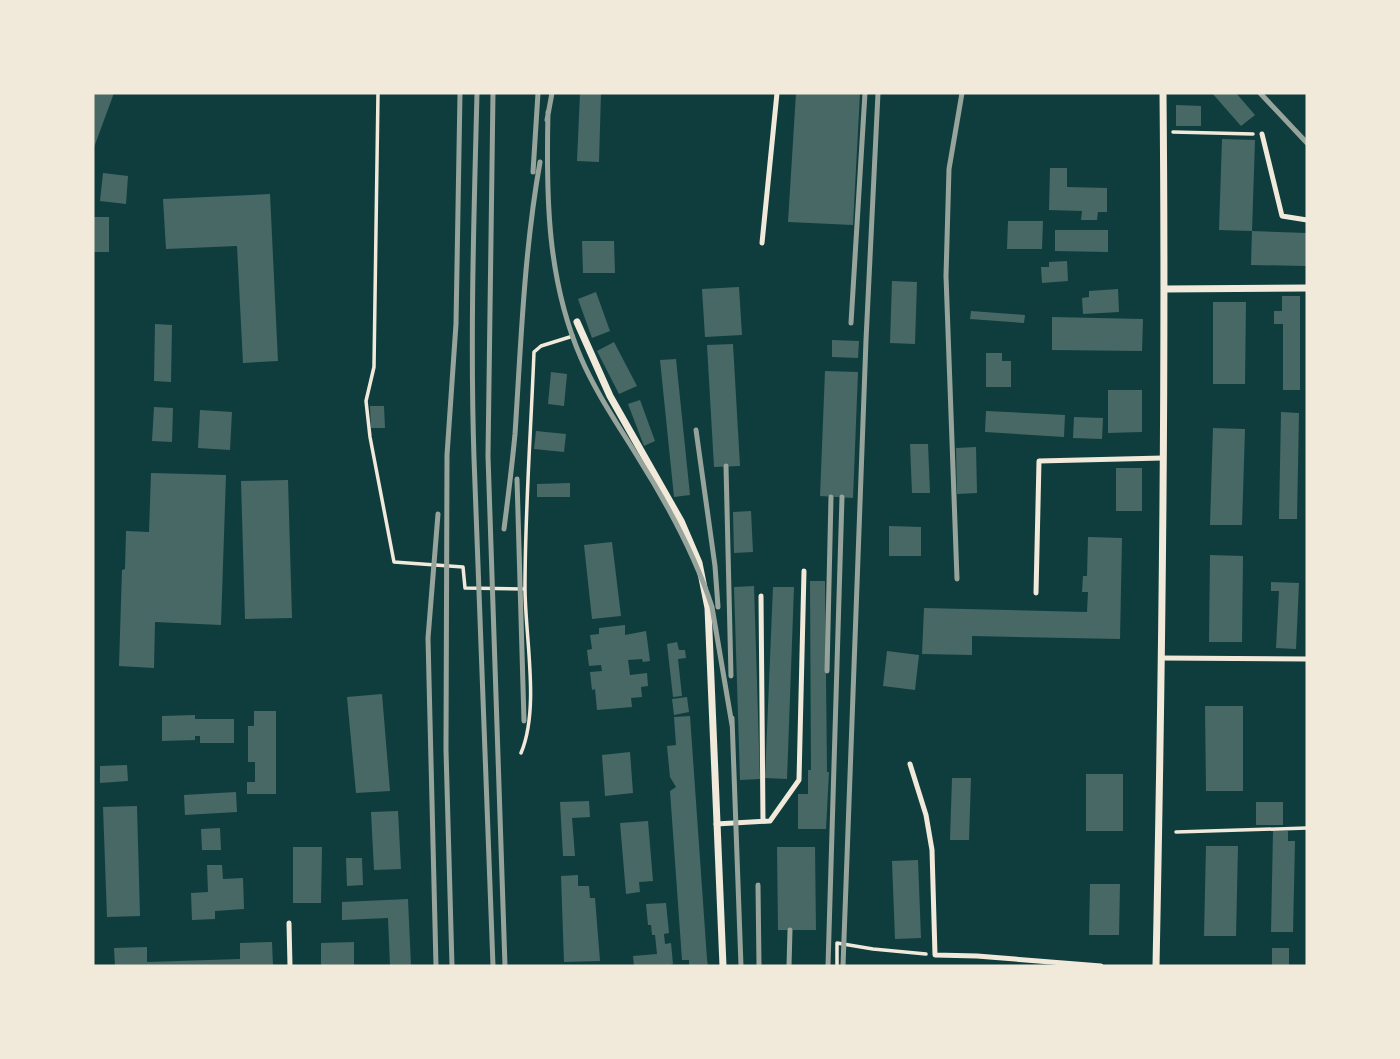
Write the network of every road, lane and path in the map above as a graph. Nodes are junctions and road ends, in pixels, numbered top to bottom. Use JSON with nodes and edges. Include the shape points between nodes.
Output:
{"nodes":[{"id":1,"x":378,"y":93,"type":"edge"},
{"id":2,"x":777,"y":93,"type":"edge"},
{"id":3,"x":1163,"y":93,"type":"edge"},
{"id":4,"x":1164,"y":132,"type":"junction"},
{"id":5,"x":1262,"y":134,"type":"joint"},
{"id":6,"x":1307,"y":220,"type":"edge"},
{"id":7,"x":762,"y":243,"type":"dead end"},
{"id":8,"x":1307,"y":288,"type":"edge"},
{"id":9,"x":1165,"y":289,"type":"junction"},
{"id":10,"x":576,"y":322,"type":"dead end"},
{"id":11,"x":582,"y":334,"type":"junction"},
{"id":12,"x":1163,"y":458,"type":"junction"},
{"id":13,"x":804,"y":571,"type":"dead end"},
{"id":14,"x":525,"y":589,"type":"junction"},
{"id":15,"x":1036,"y":593,"type":"dead end"},
{"id":16,"x":761,"y":596,"type":"dead end"},
{"id":17,"x":1162,"y":658,"type":"junction"},
{"id":18,"x":1307,"y":659,"type":"edge"},
{"id":19,"x":521,"y":753,"type":"dead end"},
{"id":20,"x":909,"y":764,"type":"dead end"},
{"id":21,"x":763,"y":821,"type":"junction"},
{"id":22,"x":716,"y":824,"type":"junction"},
{"id":23,"x":1307,"y":828,"type":"edge"},
{"id":24,"x":1175,"y":832,"type":"dead end"},
{"id":25,"x":289,"y":923,"type":"dead end"},
{"id":26,"x":935,"y":955,"type":"junction"},
{"id":27,"x":290,"y":966,"type":"edge"},
{"id":28,"x":723,"y":966,"type":"edge"},
{"id":29,"x":837,"y":966,"type":"edge"},
{"id":30,"x":1101,"y":966,"type":"edge"},
{"id":31,"x":1156,"y":966,"type":"edge"}],
"edges":[{"from":1,"to":14,"type":"path","via":[[374,367],[366,401],[394,562],[463,567],[465,588]]},
{"from":2,"to":7,"type":"lane"},
{"from":3,"to":4,"type":"street"},
{"from":4,"to":5,"type":"path"},
{"from":4,"to":9,"type":"street"},
{"from":5,"to":6,"type":"lane","via":[[1282,216]]},
{"from":8,"to":9,"type":"street"},
{"from":9,"to":12,"type":"street"},
{"from":10,"to":11,"type":"street"},
{"from":11,"to":14,"type":"path","via":[[534,352]]},
{"from":11,"to":22,"type":"street","via":[[699,564],[708,608]]},
{"from":12,"to":15,"type":"lane","via":[[1039,461]]},
{"from":12,"to":17,"type":"street"},
{"from":13,"to":21,"type":"lane","via":[[799,780],[770,821]]},
{"from":14,"to":19,"type":"path","via":[[530,710]]},
{"from":16,"to":21,"type":"lane"},
{"from":17,"to":18,"type":"lane"},
{"from":17,"to":31,"type":"street"},
{"from":20,"to":26,"type":"lane","via":[[932,850]]},
{"from":21,"to":22,"type":"lane"},
{"from":22,"to":28,"type":"street"},
{"from":23,"to":24,"type":"path"},
{"from":25,"to":27,"type":"lane"},
{"from":26,"to":29,"type":"path","via":[[838,943]]},
{"from":26,"to":30,"type":"lane"}]}
